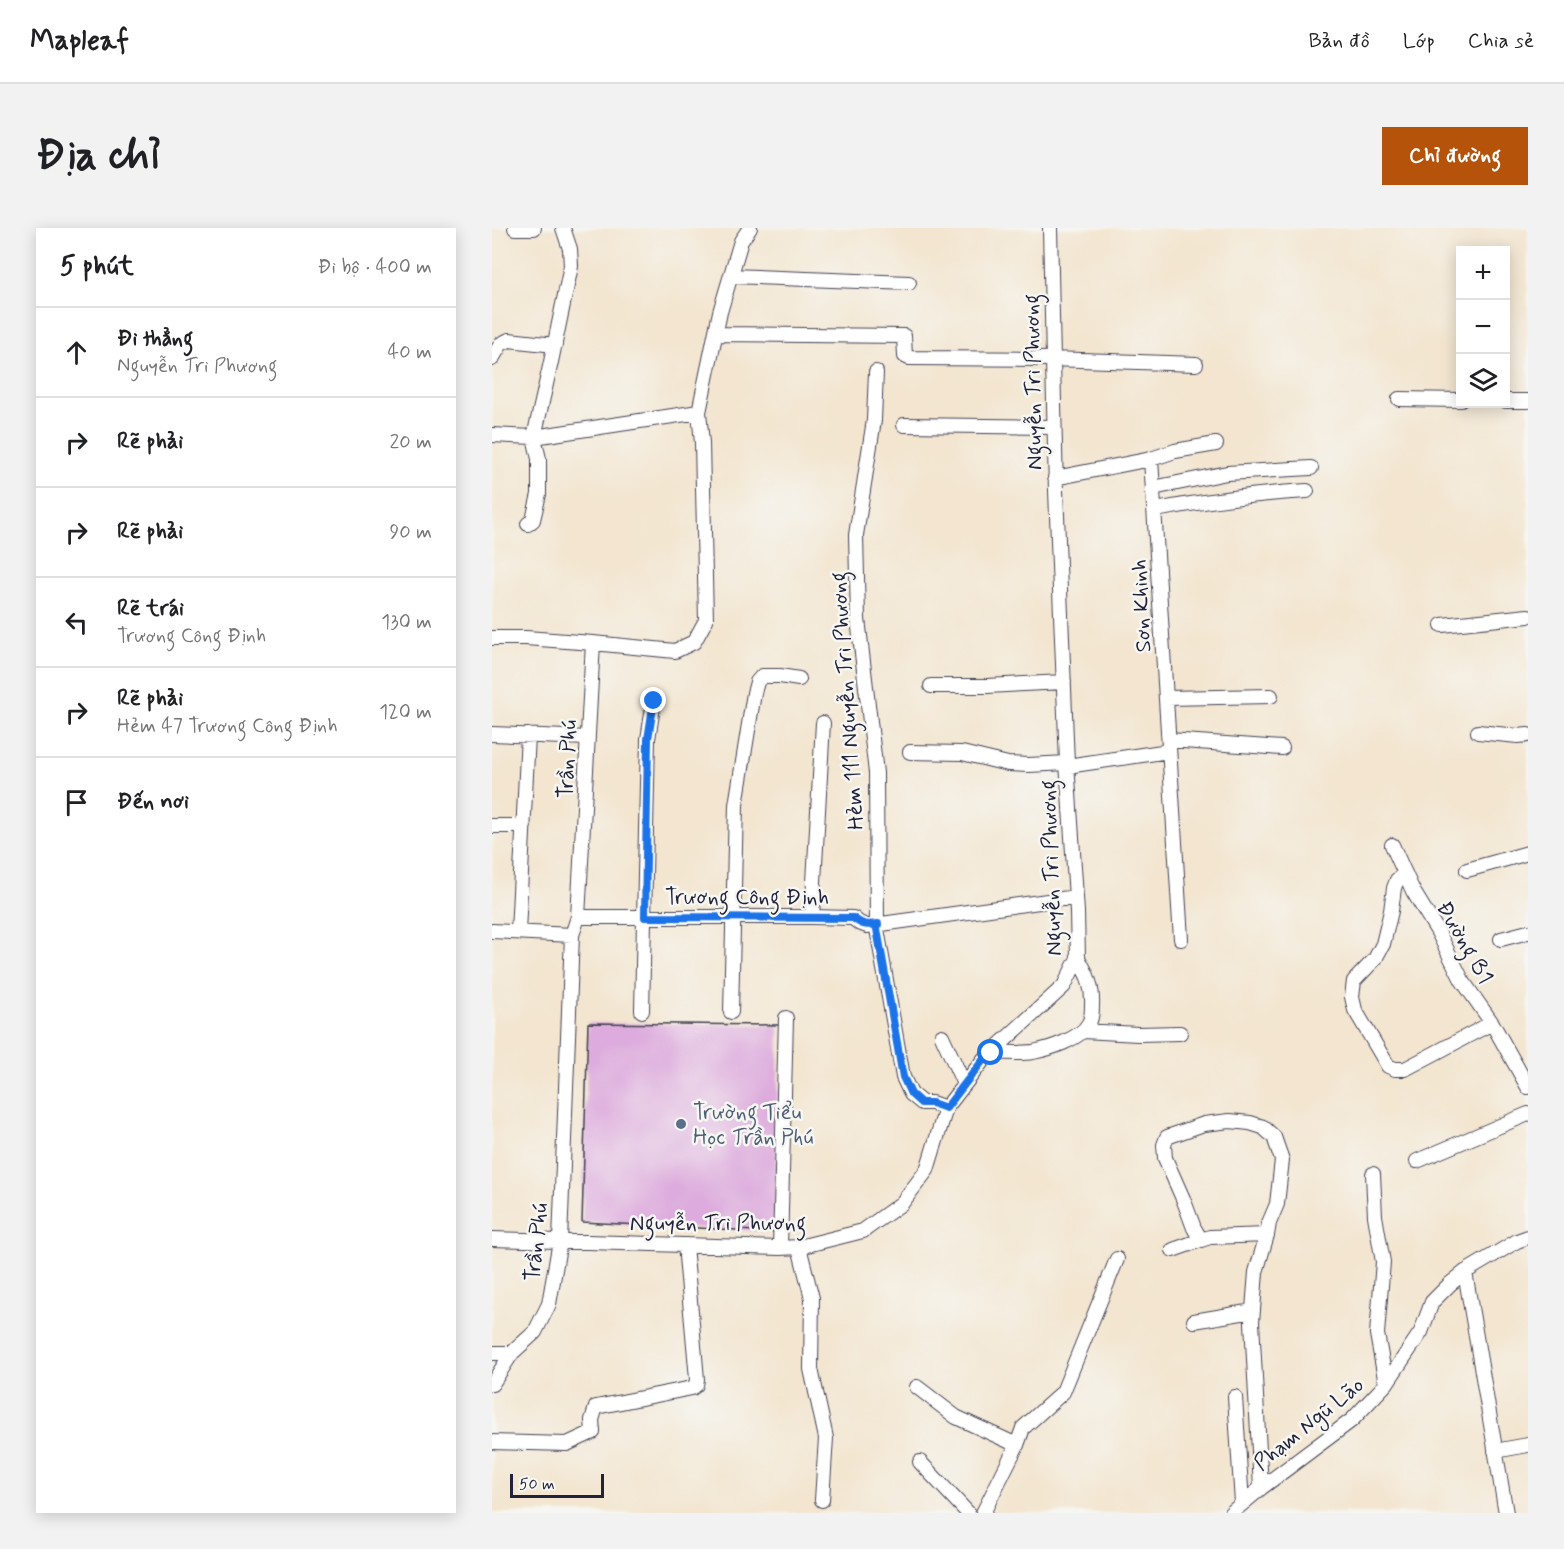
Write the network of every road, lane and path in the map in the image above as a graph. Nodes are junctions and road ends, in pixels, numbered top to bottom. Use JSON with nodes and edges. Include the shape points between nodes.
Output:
{"nodes":[{"id":1,"x":515,"y":228,"type":"edge"},
{"id":2,"x":534,"y":228,"type":"edge"},
{"id":3,"x":563,"y":228,"type":"edge"},
{"id":4,"x":1050,"y":228,"type":"edge"},
{"id":5,"x":746,"y":230,"type":"edge"},
{"id":6,"x":731,"y":276,"type":"junction"},
{"id":7,"x":909,"y":283,"type":"dead end"},
{"id":8,"x":716,"y":334,"type":"junction"},
{"id":9,"x":555,"y":345,"type":"junction"},
{"id":10,"x":492,"y":359,"type":"edge"},
{"id":11,"x":1052,"y":359,"type":"junction"},
{"id":12,"x":1196,"y":364,"type":"dead end"},
{"id":13,"x":876,"y":372,"type":"dead end"},
{"id":14,"x":1399,"y":399,"type":"dead end"},
{"id":15,"x":1456,"y":400,"type":"edge"},
{"id":16,"x":1510,"y":400,"type":"edge"},
{"id":17,"x":1528,"y":401,"type":"edge"},
{"id":18,"x":699,"y":412,"type":"junction"},
{"id":19,"x":904,"y":425,"type":"dead end"},
{"id":20,"x":1054,"y":427,"type":"junction"},
{"id":21,"x":492,"y":435,"type":"edge"},
{"id":22,"x":534,"y":437,"type":"junction"},
{"id":23,"x":1216,"y":444,"type":"dead end"},
{"id":24,"x":1151,"y":459,"type":"junction"},
{"id":25,"x":1311,"y":468,"type":"dead end"},
{"id":26,"x":1055,"y":478,"type":"junction"},
{"id":27,"x":1154,"y":488,"type":"junction"},
{"id":28,"x":1307,"y":491,"type":"dead end"},
{"id":29,"x":1155,"y":510,"type":"junction"},
{"id":30,"x":528,"y":524,"type":"dead end"},
{"id":31,"x":1528,"y":615,"type":"edge"},
{"id":32,"x":1442,"y":625,"type":"dead end"},
{"id":33,"x":492,"y":638,"type":"edge"},
{"id":34,"x":593,"y":643,"type":"junction"},
{"id":35,"x":799,"y":679,"type":"dead end"},
{"id":36,"x":1064,"y":682,"type":"junction"},
{"id":37,"x":931,"y":687,"type":"dead end"},
{"id":38,"x":1270,"y":696,"type":"dead end"},
{"id":39,"x":1166,"y":698,"type":"junction"},
{"id":40,"x":654,"y":701,"type":"dead end"},
{"id":41,"x":823,"y":723,"type":"dead end"},
{"id":42,"x":1478,"y":732,"type":"dead end"},
{"id":43,"x":492,"y":734,"type":"edge"},
{"id":44,"x":528,"y":735,"type":"junction"},
{"id":45,"x":1528,"y":735,"type":"edge"},
{"id":46,"x":588,"y":738,"type":"junction"},
{"id":47,"x":1169,"y":746,"type":"junction"},
{"id":48,"x":1282,"y":748,"type":"dead end"},
{"id":49,"x":910,"y":752,"type":"dead end"},
{"id":50,"x":1067,"y":764,"type":"junction"},
{"id":51,"x":492,"y":825,"type":"edge"},
{"id":52,"x":524,"y":826,"type":"junction"},
{"id":53,"x":1392,"y":845,"type":"dead end"},
{"id":54,"x":1528,"y":853,"type":"edge"},
{"id":55,"x":1467,"y":870,"type":"dead end"},
{"id":56,"x":1405,"y":873,"type":"junction"},
{"id":57,"x":1076,"y":897,"type":"junction"},
{"id":58,"x":578,"y":916,"type":"junction"},
{"id":59,"x":645,"y":917,"type":"junction"},
{"id":60,"x":733,"y":917,"type":"junction"},
{"id":61,"x":812,"y":917,"type":"junction"},
{"id":62,"x":878,"y":924,"type":"junction"},
{"id":63,"x":492,"y":931,"type":"edge"},
{"id":64,"x":518,"y":932,"type":"junction"},
{"id":65,"x":1528,"y":932,"type":"edge"},
{"id":66,"x":572,"y":934,"type":"junction"},
{"id":67,"x":1180,"y":939,"type":"dead end"},
{"id":68,"x":1501,"y":939,"type":"dead end"},
{"id":69,"x":1078,"y":958,"type":"junction"},
{"id":70,"x":642,"y":1011,"type":"dead end"},
{"id":71,"x":731,"y":1012,"type":"dead end"},
{"id":72,"x":786,"y":1018,"type":"dead end"},
{"id":73,"x":1492,"y":1023,"type":"junction"},
{"id":74,"x":1083,"y":1031,"type":"junction"},
{"id":75,"x":1180,"y":1033,"type":"dead end"},
{"id":76,"x":942,"y":1036,"type":"dead end"},
{"id":77,"x":991,"y":1053,"type":"junction"},
{"id":78,"x":964,"y":1084,"type":"junction"},
{"id":79,"x":1528,"y":1087,"type":"edge"},
{"id":80,"x":946,"y":1108,"type":"junction"},
{"id":81,"x":1528,"y":1114,"type":"edge"},
{"id":82,"x":1417,"y":1161,"type":"dead end"},
{"id":83,"x":1372,"y":1173,"type":"dead end"},
{"id":84,"x":1267,"y":1235,"type":"junction"},
{"id":85,"x":1528,"y":1237,"type":"edge"},
{"id":86,"x":492,"y":1239,"type":"edge"},
{"id":87,"x":560,"y":1240,"type":"junction"},
{"id":88,"x":1201,"y":1240,"type":"junction"},
{"id":89,"x":685,"y":1245,"type":"junction"},
{"id":90,"x":799,"y":1247,"type":"junction"},
{"id":91,"x":780,"y":1248,"type":"junction"},
{"id":92,"x":1173,"y":1250,"type":"dead end"},
{"id":93,"x":1117,"y":1259,"type":"dead end"},
{"id":94,"x":1464,"y":1272,"type":"junction"},
{"id":95,"x":1253,"y":1311,"type":"junction"},
{"id":96,"x":1194,"y":1321,"type":"dead end"},
{"id":97,"x":492,"y":1353,"type":"edge"},
{"id":98,"x":512,"y":1353,"type":"junction"},
{"id":99,"x":492,"y":1384,"type":"edge"},
{"id":100,"x":1386,"y":1384,"type":"junction"},
{"id":101,"x":917,"y":1388,"type":"dead end"},
{"id":102,"x":1235,"y":1397,"type":"dead end"},
{"id":103,"x":492,"y":1442,"type":"edge"},
{"id":104,"x":1017,"y":1445,"type":"junction"},
{"id":105,"x":1528,"y":1445,"type":"edge"},
{"id":106,"x":1495,"y":1451,"type":"junction"},
{"id":107,"x":920,"y":1462,"type":"dead end"},
{"id":108,"x":1261,"y":1488,"type":"junction"},
{"id":109,"x":822,"y":1500,"type":"dead end"},
{"id":110,"x":1242,"y":1503,"type":"junction"},
{"id":111,"x":968,"y":1513,"type":"edge"},
{"id":112,"x":983,"y":1513,"type":"edge"},
{"id":113,"x":1231,"y":1513,"type":"edge"},
{"id":114,"x":1506,"y":1513,"type":"edge"}],
"edges":[{"from":1,"to":2,"type":"street"},
{"from":3,"to":9,"type":"street","via":[[571,266]]},
{"from":4,"to":11,"type":"street","name":"Nguyễn Tri Phương"},
{"from":5,"to":6,"type":"street"},
{"from":6,"to":7,"type":"street"},
{"from":6,"to":8,"type":"street"},
{"from":8,"to":11,"type":"street","via":[[904,336],[905,356],[909,358]]},
{"from":8,"to":18,"type":"street"},
{"from":9,"to":10,"type":"street","via":[[509,340],[501,344]]},
{"from":9,"to":22,"type":"street"},
{"from":11,"to":12,"type":"street"},
{"from":11,"to":20,"type":"street","name":"Nguyễn Tri Phương"},
{"from":13,"to":62,"type":"street","name":"Hẻm 111 Nguyễn Tri Phương","via":[[874,420],[856,536],[858,618],[876,773]]},
{"from":14,"to":15,"type":"street"},
{"from":16,"to":17,"type":"street"},
{"from":18,"to":22,"type":"street"},
{"from":18,"to":34,"type":"street","via":[[706,620],[694,642],[675,651]]},
{"from":19,"to":20,"type":"street"},
{"from":20,"to":26,"type":"street","name":"Nguyễn Tri Phương"},
{"from":21,"to":22,"type":"street"},
{"from":22,"to":30,"type":"street","via":[[539,459],[539,494],[533,520]]},
{"from":23,"to":24,"type":"street"},
{"from":24,"to":26,"type":"street"},
{"from":24,"to":27,"type":"street","name":"Sơn Khinh"},
{"from":25,"to":27,"type":"street","via":[[1227,473]]},
{"from":26,"to":36,"type":"street","name":"Nguyễn Tri Phương"},
{"from":27,"to":29,"type":"street","name":"Sơn Khinh"},
{"from":28,"to":29,"type":"street"},
{"from":29,"to":39,"type":"street","name":"Sơn Khinh"},
{"from":31,"to":32,"type":"street"},
{"from":33,"to":34,"type":"street"},
{"from":34,"to":46,"type":"street","name":"Trần Phú"},
{"from":35,"to":60,"type":"street","via":[[762,676],[757,682],[736,806]]},
{"from":36,"to":37,"type":"street"},
{"from":36,"to":50,"type":"street","name":"Nguyễn Tri Phương"},
{"from":38,"to":39,"type":"street"},
{"from":39,"to":47,"type":"street","name":"Sơn Khinh"},
{"from":40,"to":59,"type":"street","via":[[648,739]]},
{"from":41,"to":61,"type":"street"},
{"from":42,"to":45,"type":"street"},
{"from":43,"to":44,"type":"street"},
{"from":44,"to":46,"type":"street"},
{"from":44,"to":52,"type":"street"},
{"from":46,"to":58,"type":"street","name":"Trần Phú"},
{"from":47,"to":48,"type":"street"},
{"from":47,"to":50,"type":"street"},
{"from":47,"to":67,"type":"street","name":"Sơn Khinh"},
{"from":49,"to":50,"type":"street","via":[[962,753],[1008,764]]},
{"from":50,"to":57,"type":"street","name":"Nguyễn Tri Phương"},
{"from":51,"to":52,"type":"street"},
{"from":52,"to":64,"type":"street"},
{"from":53,"to":56,"type":"street","name":"Đường B1"},
{"from":54,"to":55,"type":"street"},
{"from":56,"to":73,"type":"street","name":"Đường B1","via":[[1462,980]]},
{"from":56,"to":73,"type":"street","via":[[1396,880],[1383,944],[1352,988],[1355,1010],[1364,1026],[1388,1066],[1405,1069]]},
{"from":57,"to":62,"type":"street"},
{"from":57,"to":69,"type":"street","name":"Nguyễn Tri Phương"},
{"from":58,"to":59,"type":"street","name":"Trương Công Định"},
{"from":58,"to":66,"type":"street","name":"Trần Phú"},
{"from":59,"to":60,"type":"street","name":"Trương Công Định"},
{"from":59,"to":70,"type":"street"},
{"from":60,"to":61,"type":"street","name":"Trương Công Định"},
{"from":60,"to":71,"type":"street"},
{"from":61,"to":62,"type":"street","name":"Trương Công Định","via":[[853,918],[867,926]]},
{"from":62,"to":80,"type":"street","name":"Hẻm 111 Nguyễn Tri Phương","via":[[903,1077],[911,1094],[921,1103]]},
{"from":63,"to":64,"type":"street"},
{"from":64,"to":66,"type":"street"},
{"from":65,"to":68,"type":"street"},
{"from":66,"to":87,"type":"street","name":"Trần Phú"},
{"from":69,"to":74,"type":"street","via":[[1087,972],[1092,999],[1089,1024]]},
{"from":69,"to":77,"type":"street","name":"Nguyễn Tri Phương","via":[[1064,986]]},
{"from":72,"to":91,"type":"street"},
{"from":73,"to":79,"type":"street","name":"Đường B1"},
{"from":74,"to":75,"type":"street"},
{"from":74,"to":77,"type":"street","via":[[1053,1047]]},
{"from":76,"to":78,"type":"street"},
{"from":77,"to":78,"type":"street","name":"Nguyễn Tri Phương"},
{"from":78,"to":80,"type":"street","name":"Nguyễn Tri Phương"},
{"from":80,"to":90,"type":"street","name":"Nguyễn Tri Phương","via":[[927,1170],[902,1203],[863,1231]]},
{"from":81,"to":82,"type":"street"},
{"from":83,"to":100,"type":"street","via":[[1383,1262],[1377,1334]]},
{"from":84,"to":88,"type":"street"},
{"from":84,"to":88,"type":"street","via":[[1277,1204],[1282,1160],[1274,1137],[1263,1127],[1230,1121],[1204,1124],[1167,1137],[1164,1145],[1165,1158]]},
{"from":84,"to":95,"type":"street","via":[[1256,1272]]},
{"from":85,"to":94,"type":"street","name":"Phạm Ngũ Lão"},
{"from":86,"to":87,"type":"street","name":"Nguyễn Tri Phương"},
{"from":87,"to":89,"type":"street","name":"Nguyễn Tri Phương"},
{"from":87,"to":98,"type":"street","name":"Trần Phú","via":[[549,1304],[535,1332]]},
{"from":88,"to":92,"type":"street"},
{"from":89,"to":91,"type":"street","name":"Nguyễn Tri Phương"},
{"from":89,"to":103,"type":"street","via":[[696,1385],[596,1407],[593,1432],[567,1444]]},
{"from":90,"to":91,"type":"street","name":"Nguyễn Tri Phương"},
{"from":90,"to":109,"type":"street","via":[[812,1298],[811,1369],[825,1438]]},
{"from":93,"to":104,"type":"street","via":[[1062,1392],[1023,1428]]},
{"from":94,"to":100,"type":"street","name":"Phạm Ngũ Lão","via":[[1432,1302],[1421,1332]]},
{"from":94,"to":106,"type":"street"},
{"from":95,"to":96,"type":"street"},
{"from":95,"to":108,"type":"street"},
{"from":97,"to":98,"type":"street"},
{"from":98,"to":99,"type":"street","name":"Trần Phú"},
{"from":100,"to":108,"type":"street","name":"Phạm Ngũ Lão","via":[[1352,1420]]},
{"from":101,"to":104,"type":"street","via":[[956,1417]]},
{"from":102,"to":110,"type":"street"},
{"from":104,"to":112,"type":"street"},
{"from":105,"to":106,"type":"street"},
{"from":106,"to":114,"type":"street"},
{"from":107,"to":111,"type":"street"},
{"from":108,"to":110,"type":"street","name":"Phạm Ngũ Lão"},
{"from":110,"to":113,"type":"street","name":"Phạm Ngũ Lão"}]}
